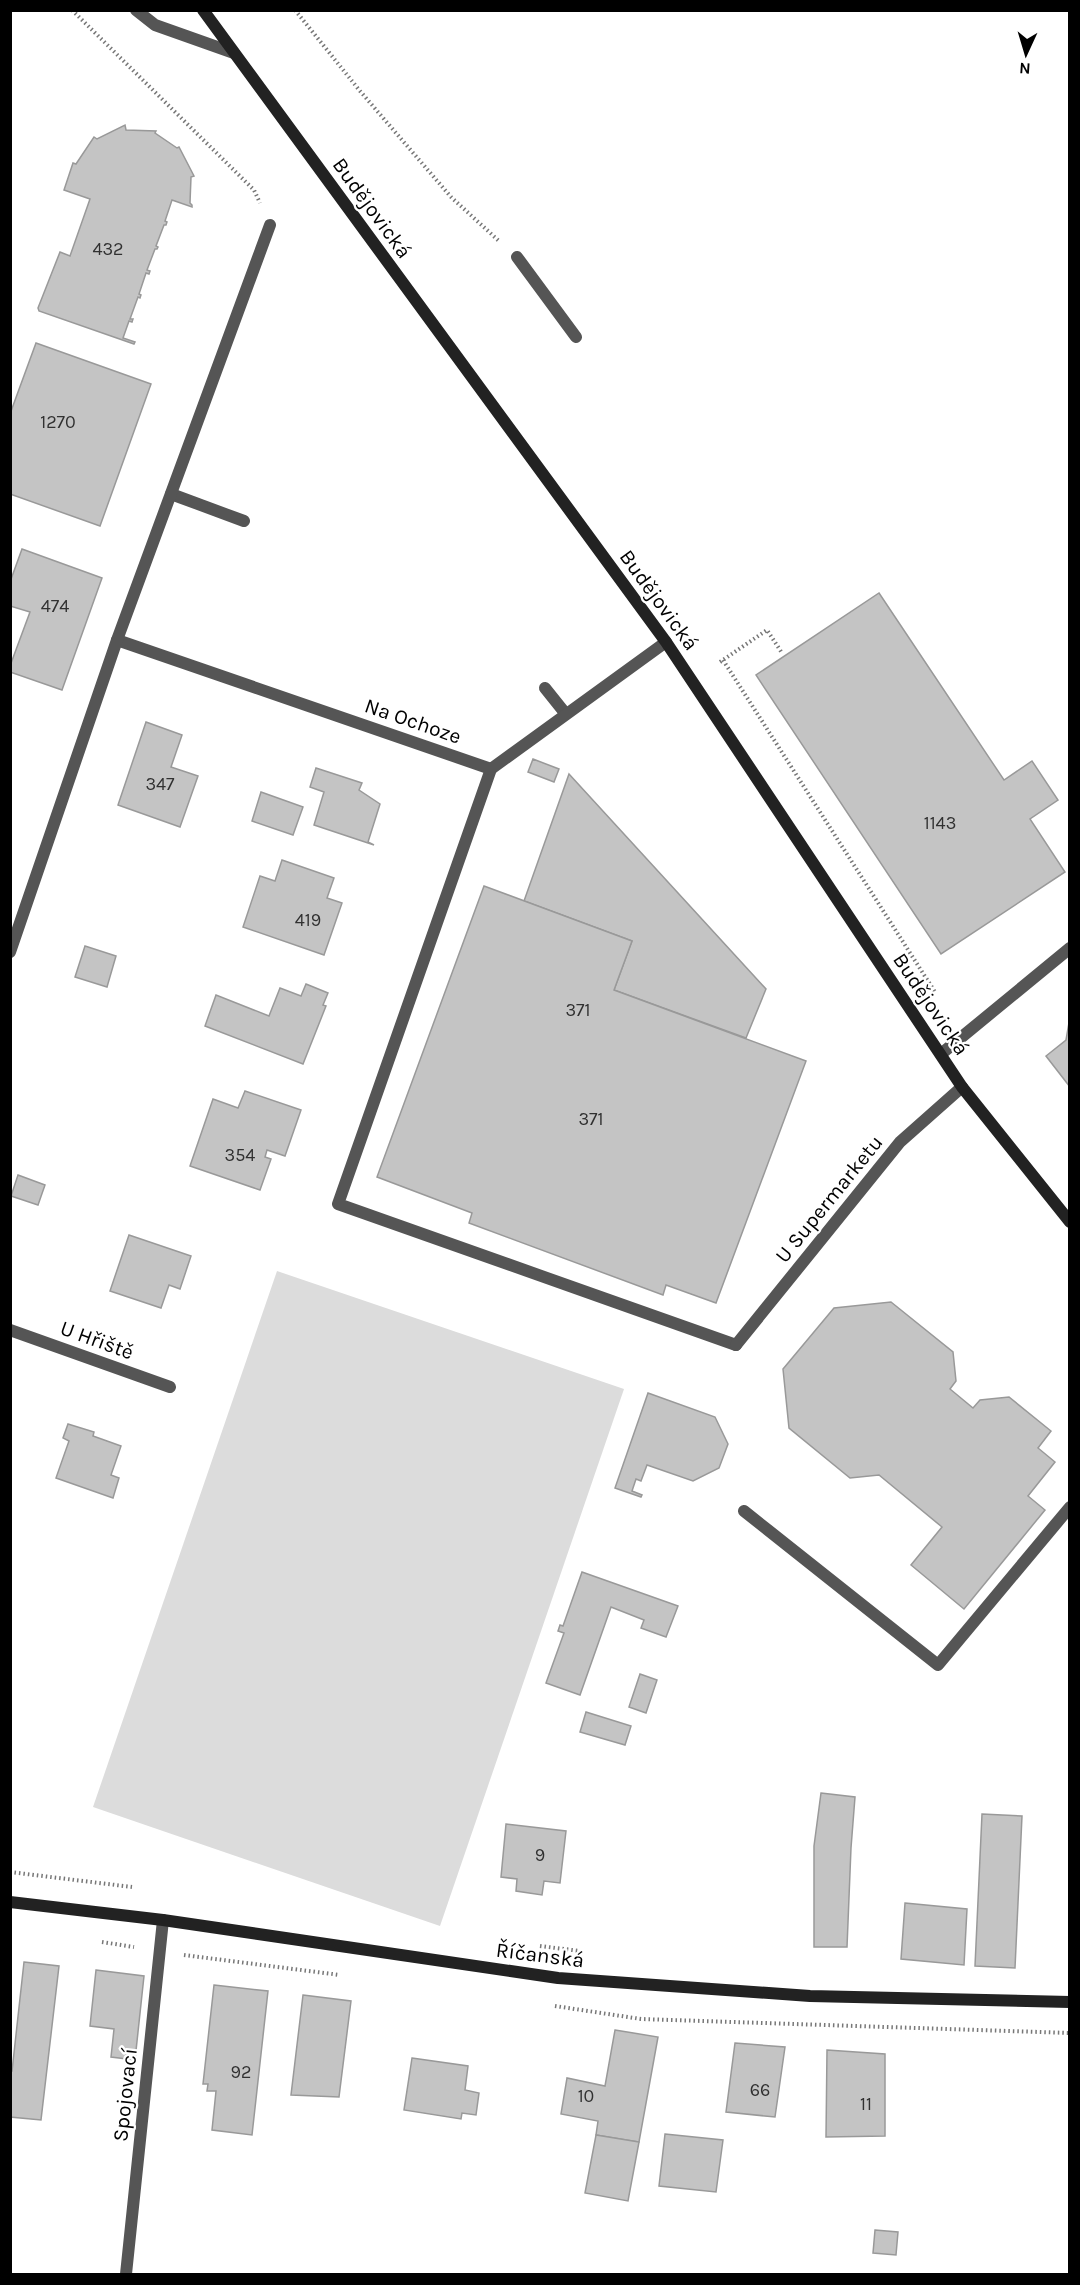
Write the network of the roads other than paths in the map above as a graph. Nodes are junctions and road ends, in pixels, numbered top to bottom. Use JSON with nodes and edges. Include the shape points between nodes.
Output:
{"nodes":[{"id":1,"x":136,"y":10,"type":"edge"},
{"id":2,"x":202,"y":10,"type":"edge"},
{"id":3,"x":234,"y":53,"type":"junction"},
{"id":4,"x":270,"y":225,"type":"road end"},
{"id":5,"x":517,"y":257,"type":"road end"},
{"id":6,"x":576,"y":337,"type":"dead end"},
{"id":7,"x":171,"y":494,"type":"junction"},
{"id":8,"x":244,"y":521,"type":"dead end"},
{"id":9,"x":117,"y":640,"type":"junction"},
{"id":10,"x":666,"y":642,"type":"junction"},
{"id":11,"x":545,"y":688,"type":"dead end"},
{"id":12,"x":565,"y":713,"type":"junction"},
{"id":13,"x":491,"y":769,"type":"junction"},
{"id":14,"x":1070,"y":948,"type":"edge"},
{"id":15,"x":10,"y":952,"type":"edge"},
{"id":16,"x":941,"y":1054,"type":"junction"},
{"id":17,"x":962,"y":1087,"type":"junction"},
{"id":18,"x":1070,"y":1222,"type":"edge"},
{"id":19,"x":10,"y":1330,"type":"edge"},
{"id":20,"x":170,"y":1387,"type":"dead end"},
{"id":21,"x":1070,"y":1507,"type":"edge"},
{"id":22,"x":744,"y":1511,"type":"dead end"},
{"id":23,"x":10,"y":1902,"type":"edge"},
{"id":24,"x":163,"y":1920,"type":"junction"},
{"id":25,"x":1070,"y":2002,"type":"edge"},
{"id":26,"x":126,"y":2274,"type":"edge"}],
"edges":[{"from":1,"to":3,"type":"street","via":[[155,25]]},
{"from":2,"to":3,"type":"main road","name":"Budějovická"},
{"from":3,"to":10,"type":"main road","name":"Budějovická"},
{"from":4,"to":7,"type":"street"},
{"from":5,"to":6,"type":"street"},
{"from":7,"to":8,"type":"street"},
{"from":7,"to":9,"type":"street"},
{"from":9,"to":13,"type":"street","name":"Na Ochoze"},
{"from":9,"to":15,"type":"street"},
{"from":10,"to":12,"type":"street"},
{"from":10,"to":16,"type":"main road","name":"Budějovická"},
{"from":11,"to":12,"type":"street"},
{"from":12,"to":13,"type":"street"},
{"from":13,"to":17,"type":"street","name":"U Supermarketu","via":[[338,1204],[736,1345],[900,1142]]},
{"from":14,"to":16,"type":"street"},
{"from":16,"to":17,"type":"main road","name":"Budějovická"},
{"from":17,"to":18,"type":"main road","name":"Budějovická"},
{"from":19,"to":20,"type":"street","name":"U Hřiště"},
{"from":21,"to":22,"type":"street","via":[[938,1665]]},
{"from":23,"to":24,"type":"main road","name":"Říčanská"},
{"from":24,"to":25,"type":"main road","name":"Říčanská","via":[[558,1978],[810,1996]]},
{"from":24,"to":26,"type":"street","name":"Spojovací"}]}
